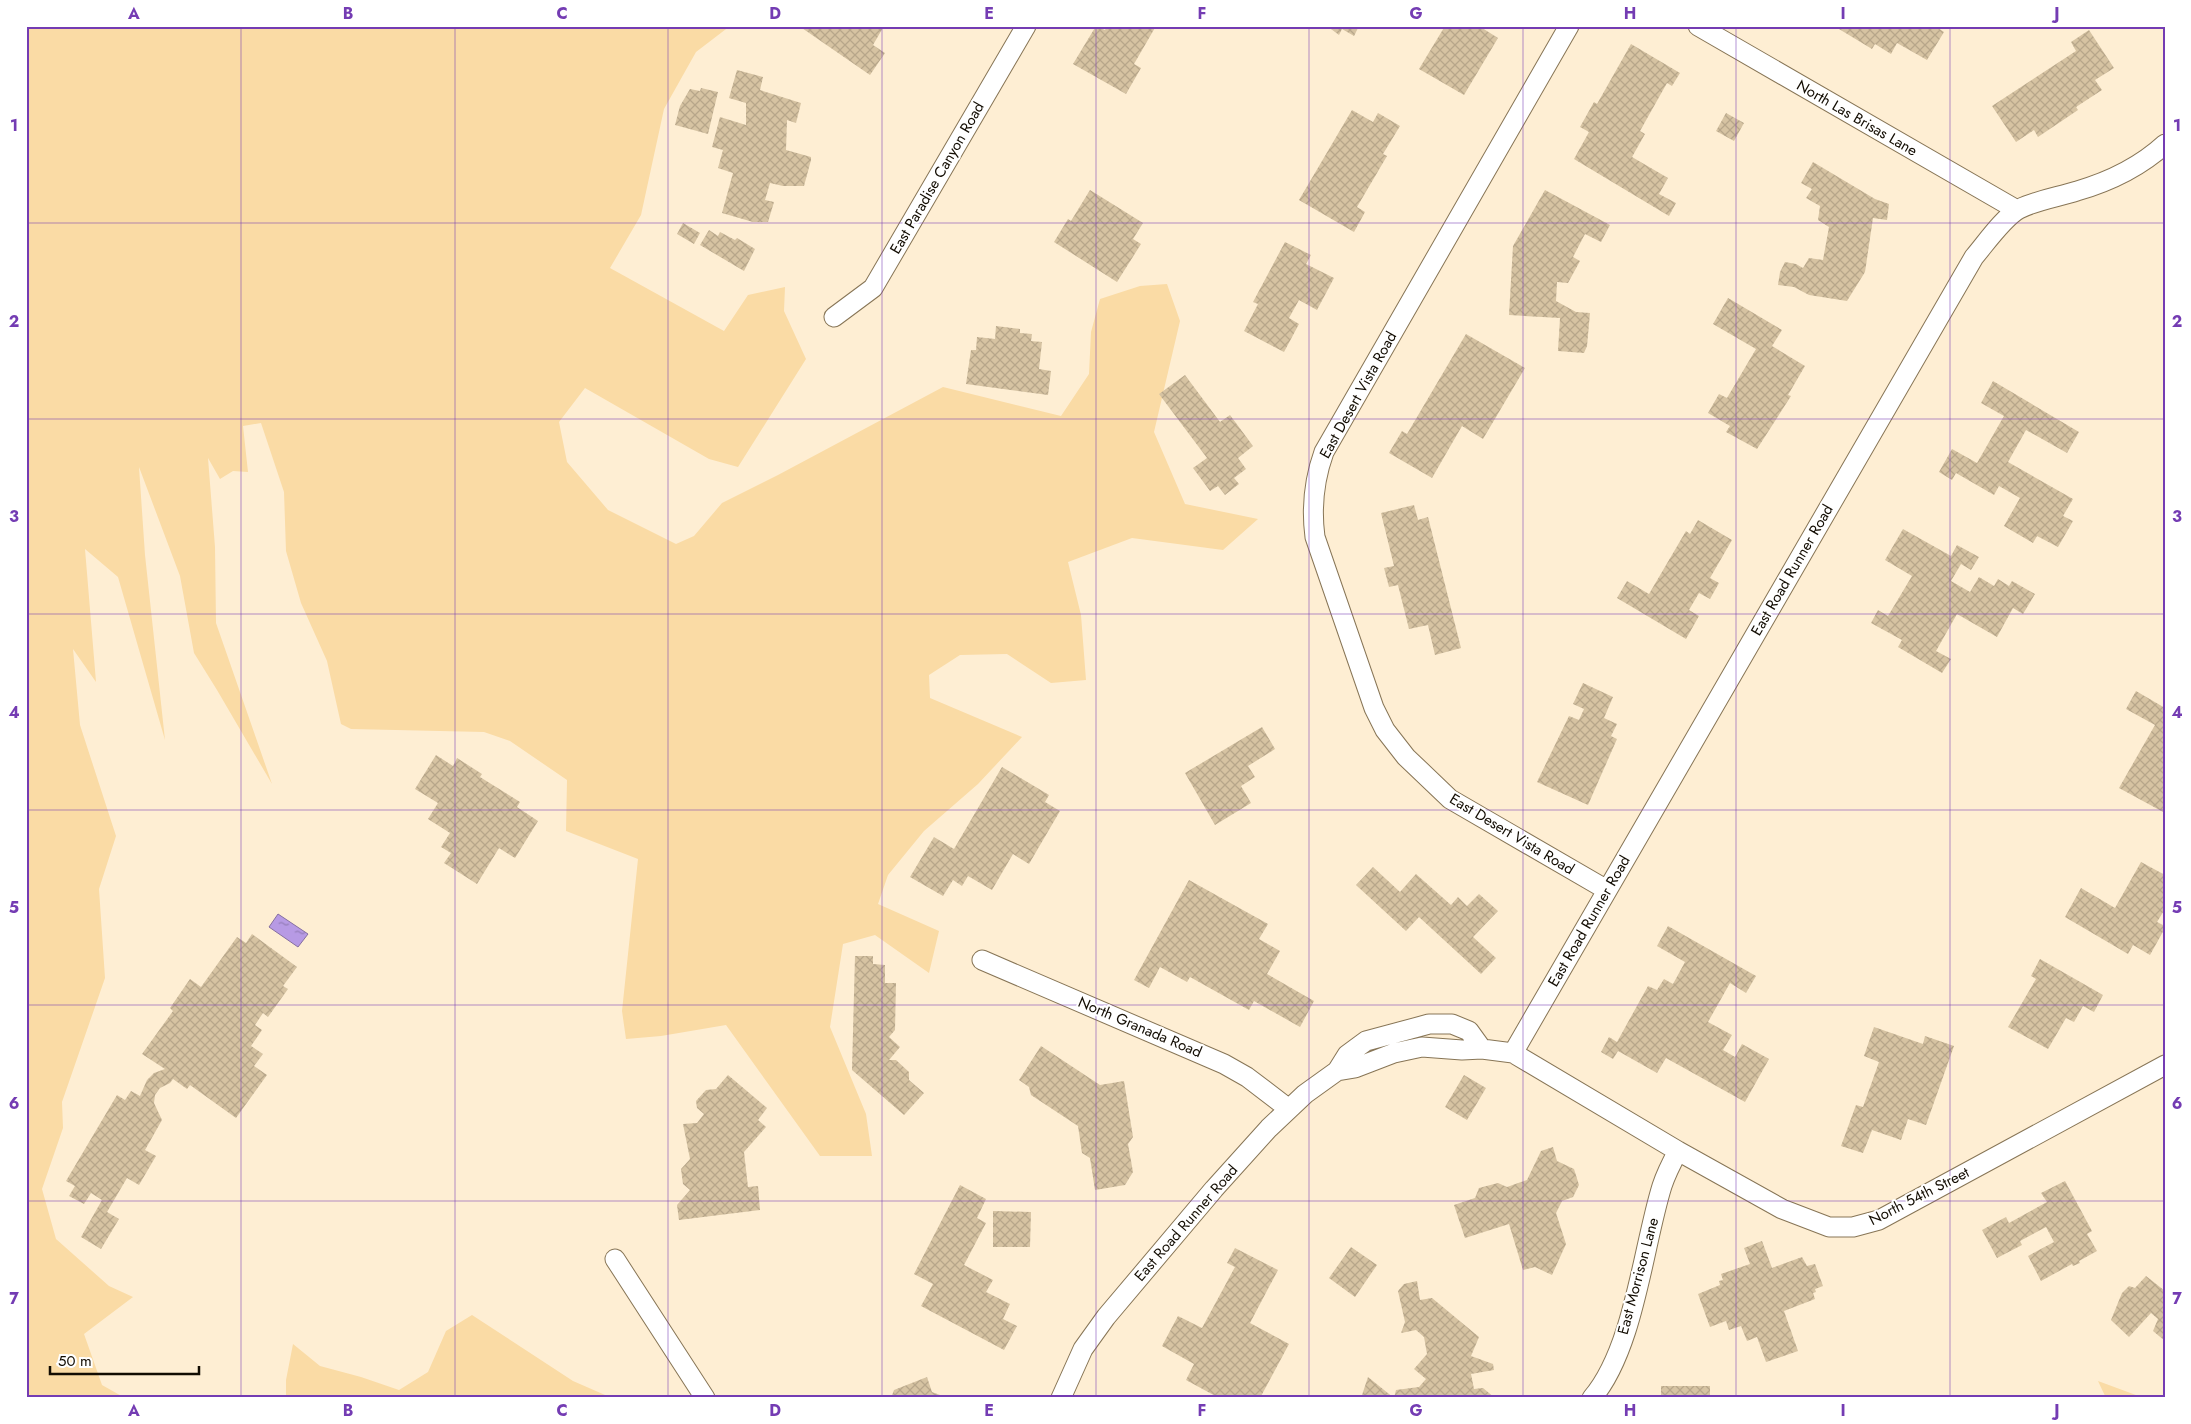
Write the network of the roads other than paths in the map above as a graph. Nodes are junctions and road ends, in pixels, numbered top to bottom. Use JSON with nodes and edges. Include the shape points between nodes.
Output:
{"nodes":[{"id":1,"x":1026,"y":26,"type":"edge"},
{"id":2,"x":1569,"y":26,"type":"edge"},
{"id":3,"x":1698,"y":26,"type":"edge"},
{"id":4,"x":2165,"y":144,"type":"edge"},
{"id":5,"x":2017,"y":210,"type":"junction"},
{"id":6,"x":834,"y":317,"type":"dead end"},
{"id":7,"x":1607,"y":890,"type":"junction"},
{"id":8,"x":982,"y":960,"type":"dead end"},
{"id":9,"x":1513,"y":1053,"type":"junction"},
{"id":10,"x":2165,"y":1065,"type":"edge"},
{"id":11,"x":1289,"y":1109,"type":"junction"},
{"id":12,"x":1678,"y":1151,"type":"junction"},
{"id":13,"x":616,"y":1259,"type":"dead end"},
{"id":14,"x":705,"y":1398,"type":"edge"},
{"id":15,"x":1061,"y":1398,"type":"edge"},
{"id":16,"x":1592,"y":1398,"type":"edge"}],
"edges":[{"from":1,"to":6,"type":"street","name":"East Paradise Canyon Road","via":[[873,288]]},
{"from":2,"to":7,"type":"street","name":"East Desert Vista Road","via":[[1324,452],[1315,482],[1312,512],[1315,538],[1374,708],[1406,758],[1450,799]]},
{"from":3,"to":5,"type":"street","name":"North Las Brisas Lane"},
{"from":4,"to":5,"type":"street","name":"East Road Runner Road","via":[[2116,175]]},
{"from":5,"to":7,"type":"street","name":"East Road Runner Road","via":[[1974,257]]},
{"from":7,"to":9,"type":"street","name":"East Road Runner Road"},
{"from":8,"to":11,"type":"street","name":"North Granada Road","via":[[1224,1064]]},
{"from":9,"to":11,"type":"street","name":"East Road Runner Road","via":[[1482,1048],[1468,1031],[1452,1024],[1429,1024],[1366,1041],[1347,1055],[1337,1071]]},
{"from":9,"to":12,"type":"street","name":"North 54th Street"},
{"from":10,"to":12,"type":"street","name":"North 54th Street","via":[[1879,1220],[1854,1227],[1829,1227],[1782,1209]]},
{"from":11,"to":15,"type":"street","name":"East Road Runner Road","via":[[1214,1189],[1106,1317],[1083,1349]]},
{"from":12,"to":16,"type":"street","name":"East Morrison Lane","via":[[1662,1184],[1627,1325],[1612,1367]]},
{"from":13,"to":14,"type":"street"}]}
